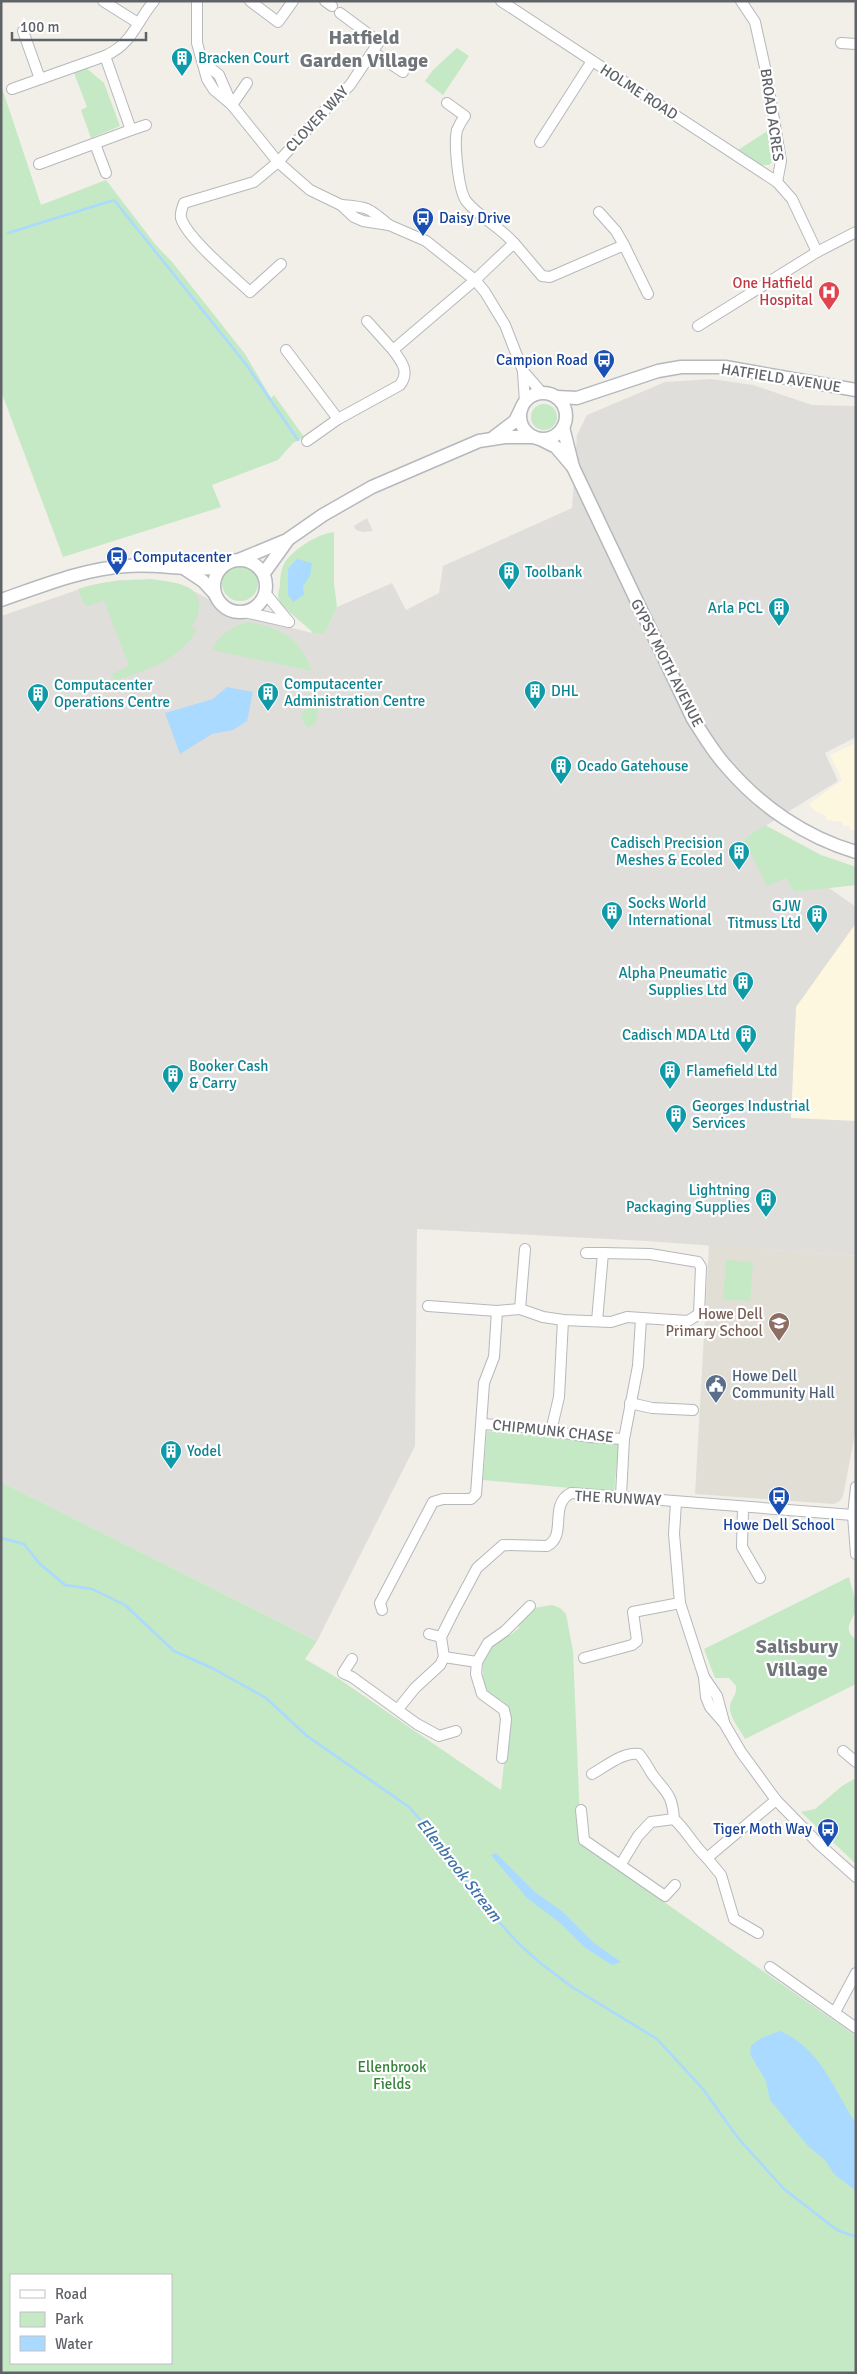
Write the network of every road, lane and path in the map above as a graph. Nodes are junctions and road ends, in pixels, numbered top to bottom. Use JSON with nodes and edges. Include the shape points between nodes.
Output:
{"nodes":[{"id":1,"x":103,"y":1,"type":"edge"},
{"id":2,"x":154,"y":1,"type":"edge"},
{"id":3,"x":197,"y":1,"type":"edge"},
{"id":4,"x":250,"y":1,"type":"edge"},
{"id":5,"x":293,"y":1,"type":"edge"},
{"id":6,"x":502,"y":1,"type":"edge"},
{"id":7,"x":741,"y":1,"type":"edge"},
{"id":8,"x":340,"y":13,"type":"dead end"},
{"id":9,"x":138,"y":23,"type":"junction"},
{"id":10,"x":23,"y":31,"type":"dead end"},
{"id":11,"x":841,"y":43,"type":"dead end"},
{"id":12,"x":856,"y":44,"type":"edge"},
{"id":13,"x":373,"y":52,"type":"junction"},
{"id":14,"x":105,"y":56,"type":"junction"},
{"id":15,"x":592,"y":61,"type":"junction"},
{"id":16,"x":403,"y":72,"type":"dead end"},
{"id":17,"x":40,"y":78,"type":"junction"},
{"id":18,"x":247,"y":83,"type":"dead end"},
{"id":19,"x":12,"y":88,"type":"dead end"},
{"id":20,"x":447,"y":103,"type":"dead end"},
{"id":21,"x":232,"y":105,"type":"junction"},
{"id":22,"x":465,"y":116,"type":"junction"},
{"id":23,"x":474,"y":122,"type":"dead end"},
{"id":24,"x":146,"y":125,"type":"dead end"},
{"id":25,"x":131,"y":130,"type":"junction"},
{"id":26,"x":540,"y":142,"type":"dead end"},
{"id":27,"x":95,"y":144,"type":"junction"},
{"id":28,"x":278,"y":162,"type":"junction"},
{"id":29,"x":39,"y":164,"type":"dead end"},
{"id":30,"x":106,"y":173,"type":"dead end"},
{"id":31,"x":777,"y":182,"type":"junction"},
{"id":32,"x":600,"y":212,"type":"dead end"},
{"id":33,"x":856,"y":232,"type":"edge"},
{"id":34,"x":514,"y":243,"type":"junction"},
{"id":35,"x":624,"y":245,"type":"junction"},
{"id":36,"x":817,"y":252,"type":"junction"},
{"id":37,"x":281,"y":264,"type":"dead end"},
{"id":38,"x":475,"y":280,"type":"junction"},
{"id":39,"x":648,"y":294,"type":"dead end"},
{"id":40,"x":367,"y":321,"type":"dead end"},
{"id":41,"x":698,"y":326,"type":"dead end"},
{"id":42,"x":286,"y":350,"type":"dead end"},
{"id":43,"x":393,"y":350,"type":"junction"},
{"id":44,"x":523,"y":370,"type":"junction"},
{"id":45,"x":856,"y":390,"type":"edge"},
{"id":46,"x":542,"y":394,"type":"junction"},
{"id":47,"x":591,"y":394,"type":"junction"},
{"id":48,"x":556,"y":397,"type":"junction"},
{"id":49,"x":523,"y":406,"type":"junction"},
{"id":50,"x":338,"y":419,"type":"junction"},
{"id":51,"x":564,"y":423,"type":"junction"},
{"id":52,"x":537,"y":438,"type":"junction"},
{"id":53,"x":490,"y":439,"type":"junction"},
{"id":54,"x":307,"y":441,"type":"dead end"},
{"id":55,"x":573,"y":467,"type":"junction"},
{"id":56,"x":287,"y":540,"type":"junction"},
{"id":57,"x":241,"y":559,"type":"junction"},
{"id":58,"x":222,"y":566,"type":"junction"},
{"id":59,"x":185,"y":569,"type":"junction"},
{"id":60,"x":264,"y":574,"type":"junction"},
{"id":61,"x":215,"y":594,"type":"junction"},
{"id":62,"x":266,"y":594,"type":"junction"},
{"id":63,"x":1,"y":600,"type":"edge"},
{"id":64,"x":244,"y":612,"type":"junction"},
{"id":65,"x":856,"y":852,"type":"edge"},
{"id":66,"x":525,"y":1249,"type":"dead end"},
{"id":67,"x":586,"y":1252,"type":"dead end"},
{"id":68,"x":603,"y":1253,"type":"junction"},
{"id":69,"x":428,"y":1306,"type":"dead end"},
{"id":70,"x":520,"y":1309,"type":"junction"},
{"id":71,"x":497,"y":1311,"type":"junction"},
{"id":72,"x":641,"y":1319,"type":"junction"},
{"id":73,"x":563,"y":1320,"type":"junction"},
{"id":74,"x":597,"y":1321,"type":"junction"},
{"id":75,"x":630,"y":1403,"type":"junction"},
{"id":76,"x":693,"y":1410,"type":"dead end"},
{"id":77,"x":482,"y":1424,"type":"junction"},
{"id":78,"x":551,"y":1431,"type":"junction"},
{"id":79,"x":624,"y":1439,"type":"junction"},
{"id":80,"x":856,"y":1487,"type":"edge"},
{"id":81,"x":621,"y":1496,"type":"junction"},
{"id":82,"x":676,"y":1502,"type":"junction"},
{"id":83,"x":743,"y":1508,"type":"junction"},
{"id":84,"x":853,"y":1515,"type":"junction"},
{"id":85,"x":856,"y":1554,"type":"edge"},
{"id":86,"x":760,"y":1578,"type":"dead end"},
{"id":87,"x":680,"y":1603,"type":"junction"},
{"id":88,"x":530,"y":1606,"type":"dead end"},
{"id":89,"x":382,"y":1610,"type":"dead end"},
{"id":90,"x":429,"y":1634,"type":"dead end"},
{"id":91,"x":441,"y":1637,"type":"junction"},
{"id":92,"x":444,"y":1657,"type":"junction"},
{"id":93,"x":584,"y":1658,"type":"dead end"},
{"id":94,"x":352,"y":1659,"type":"dead end"},
{"id":95,"x":477,"y":1662,"type":"junction"},
{"id":96,"x":398,"y":1709,"type":"junction"},
{"id":97,"x":456,"y":1731,"type":"dead end"},
{"id":98,"x":843,"y":1752,"type":"dead end"},
{"id":99,"x":502,"y":1758,"type":"dead end"},
{"id":100,"x":856,"y":1762,"type":"edge"},
{"id":101,"x":592,"y":1774,"type":"dead end"},
{"id":102,"x":776,"y":1800,"type":"junction"},
{"id":103,"x":581,"y":1810,"type":"dead end"},
{"id":104,"x":674,"y":1819,"type":"junction"},
{"id":105,"x":706,"y":1858,"type":"junction"},
{"id":106,"x":621,"y":1864,"type":"junction"},
{"id":107,"x":856,"y":1877,"type":"edge"},
{"id":108,"x":675,"y":1885,"type":"dead end"},
{"id":109,"x":758,"y":1933,"type":"dead end"},
{"id":110,"x":770,"y":1967,"type":"dead end"},
{"id":111,"x":856,"y":1973,"type":"edge"},
{"id":112,"x":835,"y":2012,"type":"junction"},
{"id":113,"x":856,"y":2028,"type":"edge"}],
"edges":[{"from":1,"to":9,"type":"street"},
{"from":2,"to":9,"type":"street"},
{"from":3,"to":21,"type":"street","via":[[197,43],[202,62],[219,75]]},
{"from":4,"to":5,"type":"street","via":[[278,22]]},
{"from":6,"to":15,"type":"street","name":"HOLME ROAD"},
{"from":7,"to":31,"type":"street","name":"BROAD ACRES","via":[[755,22],[766,72],[781,161]]},
{"from":8,"to":13,"type":"street","via":[[379,42]]},
{"from":9,"to":14,"type":"street","via":[[120,49]]},
{"from":10,"to":17,"type":"street"},
{"from":11,"to":12,"type":"street"},
{"from":13,"to":16,"type":"street"},
{"from":13,"to":28,"type":"street","name":"CLOVER WAY","via":[[350,85]]},
{"from":14,"to":17,"type":"street"},
{"from":14,"to":25,"type":"street"},
{"from":15,"to":26,"type":"street"},
{"from":15,"to":31,"type":"street","name":"HOLME ROAD"},
{"from":17,"to":19,"type":"street"},
{"from":18,"to":21,"type":"street"},
{"from":20,"to":22,"type":"street"},
{"from":21,"to":28,"type":"street"},
{"from":22,"to":23,"type":"street"},
{"from":22,"to":34,"type":"street","via":[[458,129],[456,146],[462,194],[467,203],[503,230]]},
{"from":24,"to":25,"type":"street"},
{"from":25,"to":27,"type":"street"},
{"from":27,"to":29,"type":"street"},
{"from":27,"to":30,"type":"street"},
{"from":28,"to":37,"type":"street","name":"CLOVER WAY","via":[[254,182],[184,203],[181,217],[187,230],[250,292]]},
{"from":28,"to":38,"type":"street","via":[[310,190],[341,205],[354,217],[389,224],[426,241]]},
{"from":31,"to":36,"type":"street","name":"BROAD ACRES","via":[[792,199]]},
{"from":32,"to":35,"type":"street"},
{"from":33,"to":36,"type":"street"},
{"from":34,"to":35,"type":"street","via":[[542,276],[550,278]]},
{"from":34,"to":38,"type":"street"},
{"from":35,"to":39,"type":"street"},
{"from":36,"to":41,"type":"street"},
{"from":38,"to":43,"type":"street"},
{"from":38,"to":44,"type":"street","via":[[505,325]]},
{"from":40,"to":43,"type":"street"},
{"from":42,"to":50,"type":"street"},
{"from":43,"to":50,"type":"street","via":[[405,370],[405,378],[400,385]]},
{"from":44,"to":46,"type":"street"},
{"from":44,"to":49,"type":"street"},
{"from":45,"to":47,"type":"street","name":"HATFIELD AVENUE","via":[[725,367],[681,367],[650,373]]},
{"from":46,"to":48,"type":"street"},
{"from":46,"to":49,"type":"street","via":[[530,397]]},
{"from":47,"to":48,"type":"street","name":"HATFIELD AVENUE","via":[[571,399]]},
{"from":47,"to":51,"type":"street","name":"HATFIELD AVENUE","via":[[580,402]]},
{"from":48,"to":51,"type":"street","via":[[563,405]]},
{"from":49,"to":52,"type":"street","via":[[522,426]]},
{"from":49,"to":53,"type":"street","via":[[516,421]]},
{"from":50,"to":54,"type":"street"},
{"from":51,"to":52,"type":"street","via":[[554,436]]},
{"from":51,"to":55,"type":"street","name":"GYPSY MOTH AVENUE"},
{"from":52,"to":53,"type":"street"},
{"from":52,"to":55,"type":"street","name":"GYPSY MOTH AVENUE","via":[[556,448]]},
{"from":53,"to":56,"type":"street","via":[[372,487]]},
{"from":55,"to":65,"type":"street","name":"GYPSY MOTH AVENUE","via":[[693,719],[724,765],[780,815],[821,840]]},
{"from":56,"to":57,"type":"street"},
{"from":56,"to":60,"type":"street"},
{"from":57,"to":58,"type":"street"},
{"from":57,"to":60,"type":"street","via":[[251,562]]},
{"from":58,"to":59,"type":"street"},
{"from":58,"to":61,"type":"street","via":[[215,578]]},
{"from":59,"to":61,"type":"street"},
{"from":59,"to":63,"type":"street","via":[[127,566],[70,576]]},
{"from":60,"to":62,"type":"street"},
{"from":61,"to":64,"type":"street","via":[[228,610]]},
{"from":62,"to":64,"type":"street","via":[[257,607]]},
{"from":62,"to":64,"type":"street","via":[[289,622]]},
{"from":66,"to":70,"type":"street"},
{"from":67,"to":68,"type":"street"},
{"from":68,"to":72,"type":"street","via":[[668,1256],[698,1262],[701,1267],[699,1314],[688,1321]]},
{"from":68,"to":74,"type":"street"},
{"from":69,"to":71,"type":"street"},
{"from":70,"to":71,"type":"street"},
{"from":70,"to":73,"type":"street"},
{"from":71,"to":77,"type":"street","via":[[494,1357],[484,1383]]},
{"from":72,"to":74,"type":"street","via":[[628,1317],[611,1322]]},
{"from":72,"to":75,"type":"street","via":[[638,1366]]},
{"from":73,"to":74,"type":"street"},
{"from":73,"to":78,"type":"street","via":[[559,1397]]},
{"from":75,"to":76,"type":"street","via":[[652,1408]]},
{"from":75,"to":79,"type":"street"},
{"from":77,"to":78,"type":"street","name":"CHIPMUNK CHASE"},
{"from":77,"to":89,"type":"street","via":[[476,1494],[471,1499],[433,1502],[380,1603]]},
{"from":78,"to":79,"type":"street","name":"CHIPMUNK CHASE"},
{"from":79,"to":81,"type":"street"},
{"from":80,"to":84,"type":"street"},
{"from":81,"to":82,"type":"street","name":"THE RUNWAY"},
{"from":81,"to":91,"type":"street","name":"THE RUNWAY","via":[[571,1493],[563,1497],[554,1540],[547,1546],[504,1545],[476,1568]]},
{"from":82,"to":83,"type":"street","name":"THE RUNWAY"},
{"from":82,"to":87,"type":"street","via":[[674,1534]]},
{"from":83,"to":84,"type":"street","name":"THE RUNWAY"},
{"from":83,"to":86,"type":"street","via":[[742,1547]]},
{"from":84,"to":85,"type":"street"},
{"from":87,"to":93,"type":"street","via":[[632,1612],[637,1641]]},
{"from":87,"to":102,"type":"street","via":[[704,1677],[710,1707]]},
{"from":88,"to":95,"type":"street","via":[[488,1643]]},
{"from":90,"to":91,"type":"street"},
{"from":91,"to":92,"type":"street"},
{"from":92,"to":95,"type":"street"},
{"from":92,"to":96,"type":"street"},
{"from":94,"to":96,"type":"street","via":[[343,1673]]},
{"from":95,"to":99,"type":"street","via":[[476,1674],[482,1694],[504,1710]]},
{"from":96,"to":97,"type":"street","via":[[439,1736]]},
{"from":98,"to":100,"type":"street"},
{"from":101,"to":104,"type":"street","via":[[626,1755],[639,1754],[668,1792]]},
{"from":102,"to":105,"type":"street"},
{"from":102,"to":107,"type":"street","via":[[820,1846]]},
{"from":103,"to":106,"type":"street","via":[[584,1840]]},
{"from":104,"to":105,"type":"street"},
{"from":104,"to":106,"type":"street","via":[[651,1822]]},
{"from":105,"to":109,"type":"street","via":[[721,1875],[734,1919]]},
{"from":106,"to":108,"type":"street","via":[[665,1896]]},
{"from":110,"to":112,"type":"street"},
{"from":111,"to":112,"type":"street"},
{"from":112,"to":113,"type":"street"}]}
